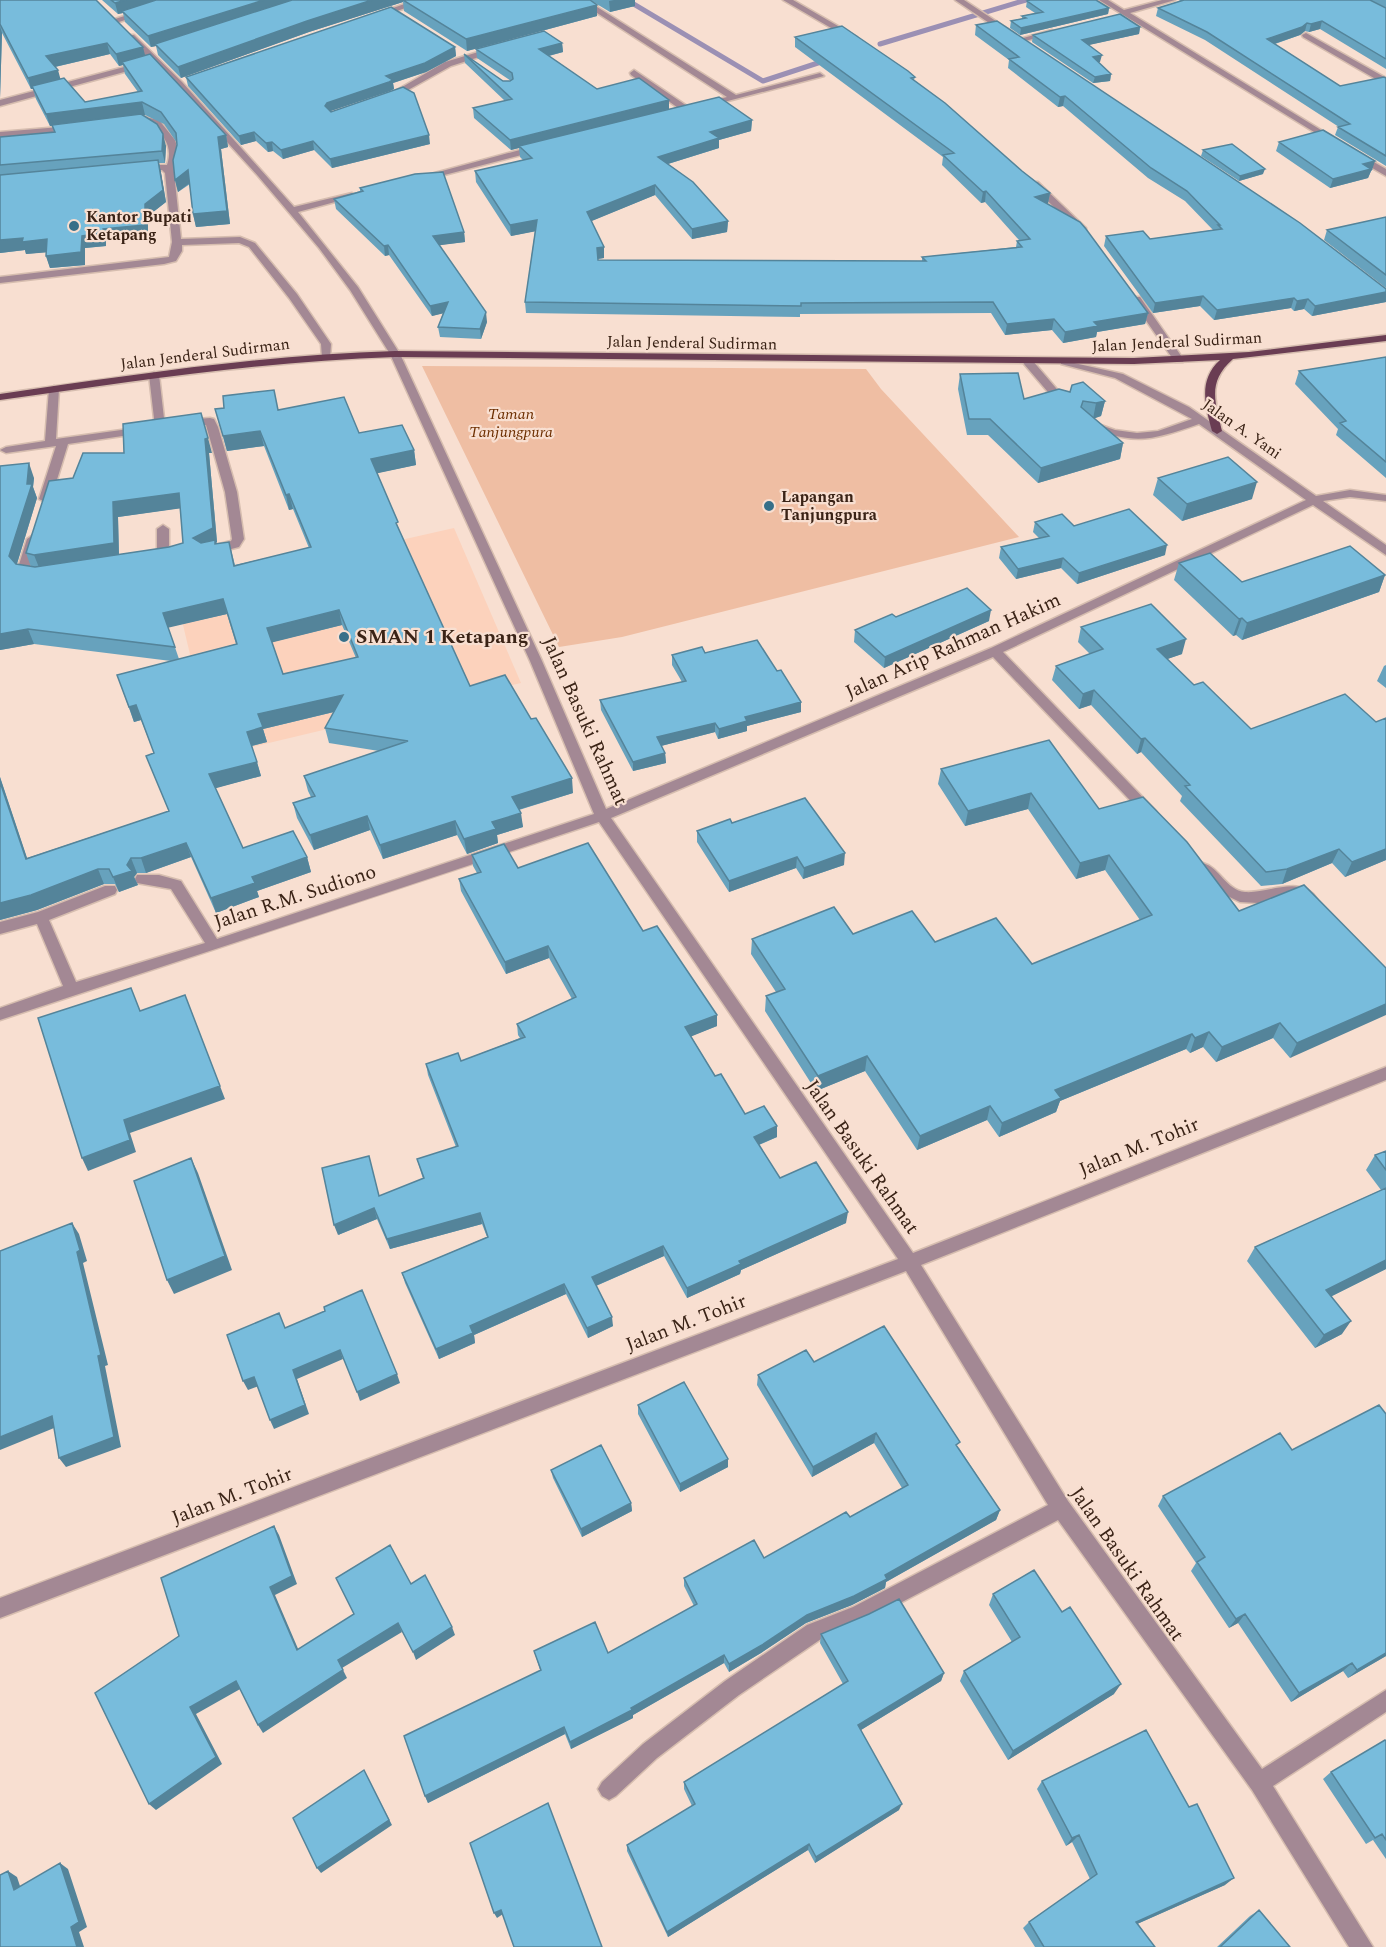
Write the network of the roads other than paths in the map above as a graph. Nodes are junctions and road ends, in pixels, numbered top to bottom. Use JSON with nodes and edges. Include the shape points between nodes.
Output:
{"nodes":[{"id":1,"x":182,"y":0,"type":"edge"},
{"id":2,"x":424,"y":0,"type":"edge"},
{"id":3,"x":581,"y":0,"type":"edge"},
{"id":4,"x":787,"y":0,"type":"edge"},
{"id":5,"x":958,"y":0,"type":"edge"},
{"id":6,"x":1103,"y":0,"type":"edge"},
{"id":7,"x":1171,"y":0,"type":"edge"},
{"id":8,"x":392,"y":10,"type":"junction"},
{"id":9,"x":109,"y":13,"type":"edge"},
{"id":10,"x":1123,"y":14,"type":"junction"},
{"id":11,"x":402,"y":16,"type":"edge"},
{"id":12,"x":369,"y":18,"type":"edge"},
{"id":13,"x":116,"y":20,"type":"junction"},
{"id":14,"x":1063,"y":30,"type":"edge"},
{"id":15,"x":1306,"y":35,"type":"edge"},
{"id":16,"x":1020,"y":40,"type":"junction"},
{"id":17,"x":863,"y":43,"type":"edge"},
{"id":18,"x":1030,"y":46,"type":"edge"},
{"id":19,"x":502,"y":47,"type":"edge"},
{"id":20,"x":158,"y":50,"type":"edge"},
{"id":21,"x":147,"y":54,"type":"junction"},
{"id":22,"x":463,"y":54,"type":"junction"},
{"id":23,"x":155,"y":61,"type":"junction"},
{"id":24,"x":475,"y":62,"type":"edge"},
{"id":25,"x":634,"y":73,"type":"dead end"},
{"id":26,"x":820,"y":76,"type":"dead end"},
{"id":27,"x":190,"y":80,"type":"edge"},
{"id":28,"x":1386,"y":82,"type":"edge"},
{"id":29,"x":179,"y":84,"type":"junction"},
{"id":30,"x":734,"y":98,"type":"junction"},
{"id":31,"x":385,"y":99,"type":"edge"},
{"id":32,"x":0,"y":103,"type":"edge"},
{"id":33,"x":687,"y":110,"type":"junction"},
{"id":34,"x":676,"y":113,"type":"edge"},
{"id":35,"x":121,"y":123,"type":"edge"},
{"id":36,"x":86,"y":127,"type":"edge"},
{"id":37,"x":0,"y":135,"type":"edge"},
{"id":38,"x":551,"y":145,"type":"edge"},
{"id":39,"x":131,"y":169,"type":"edge"},
{"id":40,"x":169,"y":172,"type":"junction"},
{"id":41,"x":1386,"y":173,"type":"edge"},
{"id":42,"x":416,"y":179,"type":"edge"},
{"id":43,"x":1030,"y":180,"type":"edge"},
{"id":44,"x":359,"y":194,"type":"edge"},
{"id":45,"x":291,"y":211,"type":"junction"},
{"id":46,"x":1089,"y":236,"type":"edge"},
{"id":47,"x":177,"y":242,"type":"junction"},
{"id":48,"x":0,"y":280,"type":"edge"},
{"id":49,"x":1129,"y":288,"type":"edge"},
{"id":50,"x":1386,"y":338,"type":"edge"},
{"id":51,"x":395,"y":354,"type":"junction"},
{"id":52,"x":326,"y":356,"type":"junction"},
{"id":53,"x":1230,"y":356,"type":"junction"},
{"id":54,"x":1179,"y":360,"type":"junction"},
{"id":55,"x":1028,"y":362,"type":"junction"},
{"id":56,"x":1065,"y":362,"type":"junction"},
{"id":57,"x":154,"y":375,"type":"junction"},
{"id":58,"x":54,"y":389,"type":"junction"},
{"id":59,"x":0,"y":397,"type":"edge"},
{"id":60,"x":1063,"y":403,"type":"edge"},
{"id":61,"x":1201,"y":420,"type":"junction"},
{"id":62,"x":1084,"y":422,"type":"edge"},
{"id":63,"x":160,"y":427,"type":"junction"},
{"id":64,"x":1217,"y":431,"type":"junction"},
{"id":65,"x":63,"y":442,"type":"junction"},
{"id":66,"x":50,"y":444,"type":"junction"},
{"id":67,"x":6,"y":450,"type":"dead end"},
{"id":68,"x":1386,"y":498,"type":"edge"},
{"id":69,"x":1314,"y":500,"type":"junction"},
{"id":70,"x":43,"y":506,"type":"edge"},
{"id":71,"x":36,"y":528,"type":"edge"},
{"id":72,"x":162,"y":529,"type":"dead end"},
{"id":73,"x":1386,"y":550,"type":"edge"},
{"id":74,"x":205,"y":552,"type":"edge"},
{"id":75,"x":162,"y":557,"type":"edge"},
{"id":76,"x":51,"y":574,"type":"edge"},
{"id":77,"x":995,"y":651,"type":"junction"},
{"id":78,"x":602,"y":816,"type":"junction"},
{"id":79,"x":1159,"y":822,"type":"edge"},
{"id":80,"x":1192,"y":856,"type":"edge"},
{"id":81,"x":142,"y":879,"type":"edge"},
{"id":82,"x":110,"y":890,"type":"edge"},
{"id":83,"x":1323,"y":914,"type":"edge"},
{"id":84,"x":41,"y":917,"type":"junction"},
{"id":85,"x":0,"y":928,"type":"edge"},
{"id":86,"x":214,"y":946,"type":"junction"},
{"id":87,"x":72,"y":988,"type":"junction"},
{"id":88,"x":0,"y":1014,"type":"edge"},
{"id":89,"x":1386,"y":1073,"type":"edge"},
{"id":90,"x":910,"y":1262,"type":"junction"},
{"id":91,"x":1060,"y":1508,"type":"junction"},
{"id":92,"x":0,"y":1608,"type":"edge"},
{"id":93,"x":1386,"y":1700,"type":"edge"},
{"id":94,"x":1258,"y":1783,"type":"junction"},
{"id":95,"x":609,"y":1789,"type":"dead end"},
{"id":96,"x":1362,"y":1947,"type":"edge"}],
"edges":[{"from":1,"to":13,"type":"street"},
{"from":2,"to":8,"type":"street"},
{"from":3,"to":30,"type":"street"},
{"from":4,"to":17,"type":"street"},
{"from":5,"to":16,"type":"street"},
{"from":6,"to":10,"type":"street"},
{"from":7,"to":10,"type":"street"},
{"from":8,"to":11,"type":"street"},
{"from":8,"to":12,"type":"street"},
{"from":9,"to":13,"type":"street","name":"Jalan Basuki Rahmat"},
{"from":10,"to":41,"type":"street"},
{"from":13,"to":21,"type":"street","name":"Jalan Basuki Rahmat"},
{"from":14,"to":16,"type":"street"},
{"from":15,"to":28,"type":"street"},
{"from":16,"to":18,"type":"street"},
{"from":19,"to":22,"type":"street"},
{"from":20,"to":21,"type":"street"},
{"from":21,"to":23,"type":"street","name":"Jalan Basuki Rahmat"},
{"from":22,"to":24,"type":"street"},
{"from":22,"to":31,"type":"street"},
{"from":23,"to":29,"type":"street","name":"Jalan Basuki Rahmat"},
{"from":23,"to":32,"type":"street"},
{"from":25,"to":33,"type":"street"},
{"from":26,"to":30,"type":"street"},
{"from":27,"to":29,"type":"street"},
{"from":29,"to":45,"type":"street","name":"Jalan Basuki Rahmat"},
{"from":30,"to":33,"type":"street"},
{"from":33,"to":34,"type":"street"},
{"from":35,"to":40,"type":"street","via":[[156,122],[175,153]]},
{"from":36,"to":37,"type":"street"},
{"from":38,"to":42,"type":"street"},
{"from":39,"to":40,"type":"street","via":[[164,167]]},
{"from":40,"to":47,"type":"street"},
{"from":43,"to":46,"type":"street"},
{"from":44,"to":45,"type":"street"},
{"from":45,"to":51,"type":"street","name":"Jalan Basuki Rahmat","via":[[354,289]]},
{"from":47,"to":48,"type":"street","via":[[173,258],[164,261]]},
{"from":47,"to":52,"type":"street","via":[[240,240],[252,245],[326,344]]},
{"from":49,"to":54,"type":"street"},
{"from":50,"to":53,"type":"main road","name":"Jalan Jenderal Sudirman"},
{"from":51,"to":52,"type":"main road","name":"Jalan Jenderal Sudirman"},
{"from":51,"to":55,"type":"main road","name":"Jalan Jenderal Sudirman"},
{"from":51,"to":78,"type":"street","name":"Jalan Basuki Rahmat","via":[[536,661]]},
{"from":52,"to":57,"type":"main road","name":"Jalan Jenderal Sudirman"},
{"from":53,"to":54,"type":"main road","name":"Jalan Jenderal Sudirman"},
{"from":53,"to":64,"type":"main road","via":[[1210,379],[1209,403]]},
{"from":54,"to":56,"type":"main road","name":"Jalan Jenderal Sudirman"},
{"from":55,"to":56,"type":"main road","name":"Jalan Jenderal Sudirman"},
{"from":55,"to":60,"type":"street"},
{"from":56,"to":61,"type":"street","name":"Jalan A. Yani","via":[[1141,384]]},
{"from":57,"to":58,"type":"main road","name":"Jalan Jenderal Sudirman"},
{"from":57,"to":63,"type":"street"},
{"from":58,"to":59,"type":"main road","name":"Jalan Jenderal Sudirman"},
{"from":58,"to":66,"type":"street"},
{"from":61,"to":62,"type":"street","via":[[1137,438]]},
{"from":61,"to":64,"type":"street","name":"Jalan A. Yani"},
{"from":63,"to":65,"type":"street"},
{"from":63,"to":74,"type":"street","via":[[203,421],[210,421],[213,427],[231,492],[238,540]]},
{"from":64,"to":69,"type":"street","name":"Jalan A. Yani"},
{"from":65,"to":66,"type":"street"},
{"from":65,"to":70,"type":"street"},
{"from":66,"to":67,"type":"street"},
{"from":68,"to":69,"type":"street","name":"Jalan Arip Rahman Hakim","via":[[1349,492]]},
{"from":69,"to":73,"type":"street","name":"Jalan A. Yani"},
{"from":69,"to":77,"type":"street","name":"Jalan Arip Rahman Hakim"},
{"from":71,"to":76,"type":"street","via":[[23,571],[40,576]]},
{"from":72,"to":75,"type":"street"},
{"from":77,"to":78,"type":"street","name":"Jalan Arip Rahman Hakim"},
{"from":77,"to":79,"type":"street"},
{"from":78,"to":86,"type":"street","name":"Jalan R.M. Sudiono"},
{"from":78,"to":90,"type":"street","name":"Jalan Basuki Rahmat"},
{"from":80,"to":83,"type":"street","via":[[1216,881],[1240,897],[1294,891],[1307,897]]},
{"from":81,"to":86,"type":"street","via":[[176,885]]},
{"from":82,"to":84,"type":"street"},
{"from":84,"to":85,"type":"street"},
{"from":84,"to":87,"type":"street"},
{"from":86,"to":87,"type":"street","name":"Jalan R.M. Sudiono"},
{"from":87,"to":88,"type":"street","name":"Jalan R.M. Sudiono"},
{"from":89,"to":90,"type":"street","name":"Jalan M. Tohir"},
{"from":90,"to":91,"type":"street","name":"Jalan Basuki Rahmat"},
{"from":90,"to":92,"type":"street","name":"Jalan M. Tohir"},
{"from":91,"to":94,"type":"street","name":"Jalan Basuki Rahmat"},
{"from":91,"to":95,"type":"street","via":[[860,1614],[814,1632],[732,1688],[650,1751]]},
{"from":93,"to":94,"type":"street"},
{"from":94,"to":96,"type":"street","name":"Jalan Basuki Rahmat"}]}
